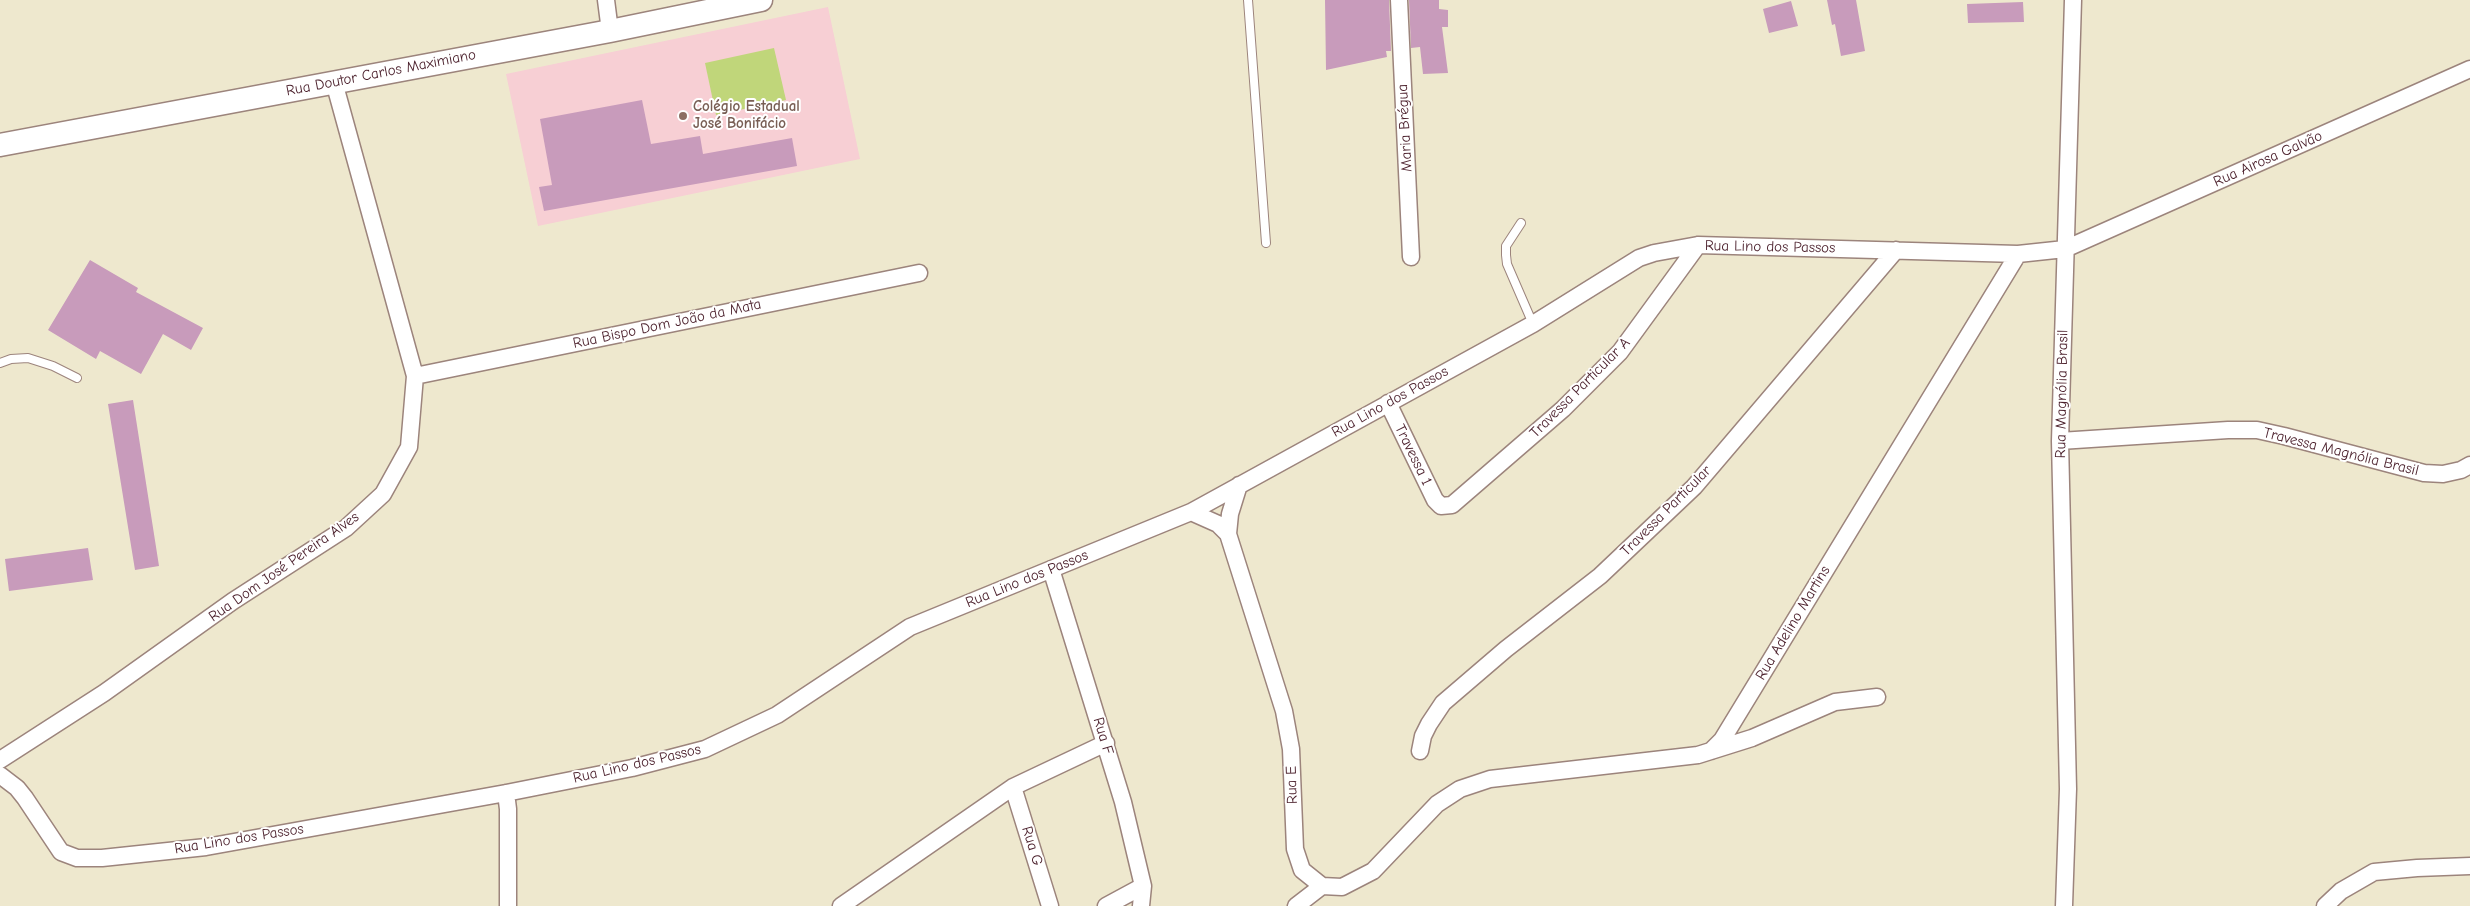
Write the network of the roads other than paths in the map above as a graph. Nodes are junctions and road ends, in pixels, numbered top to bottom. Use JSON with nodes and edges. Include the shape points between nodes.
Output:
{"nodes":[{"id":1,"x":606,"y":0,"type":"edge"},
{"id":2,"x":761,"y":0,"type":"edge"},
{"id":3,"x":1248,"y":0,"type":"edge"},
{"id":4,"x":1399,"y":0,"type":"edge"},
{"id":5,"x":2072,"y":0,"type":"edge"},
{"id":6,"x":610,"y":31,"type":"junction"},
{"id":7,"x":2470,"y":69,"type":"edge"},
{"id":8,"x":334,"y":82,"type":"junction"},
{"id":9,"x":0,"y":145,"type":"edge"},
{"id":10,"x":1521,"y":222,"type":"dead end"},
{"id":11,"x":1266,"y":243,"type":"dead end"},
{"id":12,"x":1698,"y":245,"type":"junction"},
{"id":13,"x":2066,"y":249,"type":"junction"},
{"id":14,"x":1896,"y":250,"type":"junction"},
{"id":15,"x":2018,"y":254,"type":"junction"},
{"id":16,"x":1411,"y":257,"type":"dead end"},
{"id":17,"x":920,"y":273,"type":"dead end"},
{"id":18,"x":1533,"y":324,"type":"junction"},
{"id":19,"x":0,"y":363,"type":"edge"},
{"id":20,"x":415,"y":376,"type":"junction"},
{"id":21,"x":77,"y":378,"type":"dead end"},
{"id":22,"x":1388,"y":403,"type":"junction"},
{"id":23,"x":2060,"y":442,"type":"junction"},
{"id":24,"x":2470,"y":465,"type":"edge"},
{"id":25,"x":1239,"y":485,"type":"junction"},
{"id":26,"x":1441,"y":506,"type":"joint"},
{"id":27,"x":1191,"y":512,"type":"junction"},
{"id":28,"x":1228,"y":534,"type":"junction"},
{"id":29,"x":1051,"y":569,"type":"junction"},
{"id":30,"x":1877,"y":696,"type":"dead end"},
{"id":31,"x":1106,"y":743,"type":"junction"},
{"id":32,"x":1420,"y":751,"type":"dead end"},
{"id":33,"x":1711,"y":751,"type":"junction"},
{"id":34,"x":0,"y":760,"type":"edge"},
{"id":35,"x":0,"y":775,"type":"edge"},
{"id":36,"x":1013,"y":787,"type":"junction"},
{"id":37,"x":506,"y":793,"type":"junction"},
{"id":38,"x":2470,"y":866,"type":"edge"},
{"id":39,"x":1143,"y":886,"type":"junction"},
{"id":40,"x":1322,"y":886,"type":"junction"},
{"id":41,"x":508,"y":906,"type":"edge"},
{"id":42,"x":841,"y":906,"type":"edge"},
{"id":43,"x":1050,"y":906,"type":"edge"},
{"id":44,"x":1106,"y":906,"type":"edge"},
{"id":45,"x":1141,"y":906,"type":"edge"},
{"id":46,"x":1296,"y":906,"type":"edge"},
{"id":47,"x":2064,"y":906,"type":"edge"},
{"id":48,"x":2325,"y":906,"type":"edge"}],
"edges":[{"from":1,"to":6,"type":"street"},
{"from":2,"to":6,"type":"main road","name":"Rua Doutor Carlos Maximiano"},
{"from":3,"to":11,"type":"lane"},
{"from":4,"to":16,"type":"street","name":"Maria Brégua"},
{"from":5,"to":13,"type":"street","name":"Rua Magnólia Brasil"},
{"from":6,"to":8,"type":"main road","name":"Rua Doutor Carlos Maximiano"},
{"from":7,"to":13,"type":"street","name":"Rua Airosa Galvão"},
{"from":8,"to":9,"type":"main road","name":"Rua Doutor Carlos Maximiano"},
{"from":8,"to":20,"type":"street","name":"Rua Dom José Pereira Alves"},
{"from":10,"to":18,"type":"lane","via":[[1506,246],[1506,256]]},
{"from":12,"to":14,"type":"street","name":"Rua Lino dos Passos"},
{"from":12,"to":18,"type":"street","name":"Rua Lino dos Passos","via":[[1639,258]]},
{"from":12,"to":26,"type":"street","name":"Travessa Particular A","via":[[1620,352],[1563,409],[1452,505]]},
{"from":13,"to":15,"type":"street","name":"Rua Lino dos Passos"},
{"from":13,"to":23,"type":"street","name":"Rua Magnólia Brasil"},
{"from":14,"to":15,"type":"street","name":"Rua Lino dos Passos"},
{"from":14,"to":32,"type":"street","name":"Travessa Particular","via":[[1694,487],[1600,576],[1443,703],[1423,736]]},
{"from":15,"to":33,"type":"street","name":"Rua Adelino Martins","via":[[1722,740]]},
{"from":17,"to":20,"type":"street","name":"Rua Bispo Dom João da Mata"},
{"from":18,"to":22,"type":"street","name":"Rua Lino dos Passos"},
{"from":19,"to":21,"type":"lane","via":[[11,358],[28,358]]},
{"from":20,"to":34,"type":"street","name":"Rua Dom José Pereira Alves","via":[[408,447],[383,494],[346,528]]},
{"from":22,"to":25,"type":"street","name":"Rua Lino dos Passos"},
{"from":22,"to":26,"type":"street","name":"Travessa 1","via":[[1435,500]]},
{"from":23,"to":24,"type":"street","name":"Travessa Magnólia Brasil","via":[[2257,430],[2424,473],[2443,474]]},
{"from":23,"to":47,"type":"street","name":"Rua Magnólia Brasil","via":[[2068,788]]},
{"from":25,"to":27,"type":"street","name":"Rua Lino dos Passos"},
{"from":25,"to":28,"type":"street","name":"Rua E"},
{"from":27,"to":28,"type":"street","via":[[1218,524]]},
{"from":27,"to":29,"type":"street","name":"Rua Lino dos Passos"},
{"from":28,"to":40,"type":"street","name":"Rua E","via":[[1284,712],[1291,749],[1295,848],[1302,870]]},
{"from":29,"to":31,"type":"street","name":"Rua F"},
{"from":29,"to":37,"type":"street","name":"Rua Lino dos Passos","via":[[910,627],[777,715],[705,749],[632,768]]},
{"from":30,"to":33,"type":"street","via":[[1835,702],[1752,738]]},
{"from":31,"to":36,"type":"street"},
{"from":31,"to":39,"type":"street","name":"Rua F"},
{"from":33,"to":40,"type":"street","via":[[1490,780],[1460,789],[1437,804],[1372,871],[1342,887]]},
{"from":35,"to":37,"type":"street","name":"Rua Lino dos Passos","via":[[18,788],[61,852],[77,858],[206,847]]},
{"from":36,"to":42,"type":"street"},
{"from":36,"to":43,"type":"street","name":"Rua G"},
{"from":37,"to":41,"type":"street"},
{"from":38,"to":48,"type":"street","via":[[2374,872],[2341,891]]},
{"from":39,"to":44,"type":"street"},
{"from":39,"to":45,"type":"street","name":"Rua F"},
{"from":40,"to":46,"type":"street"}]}
